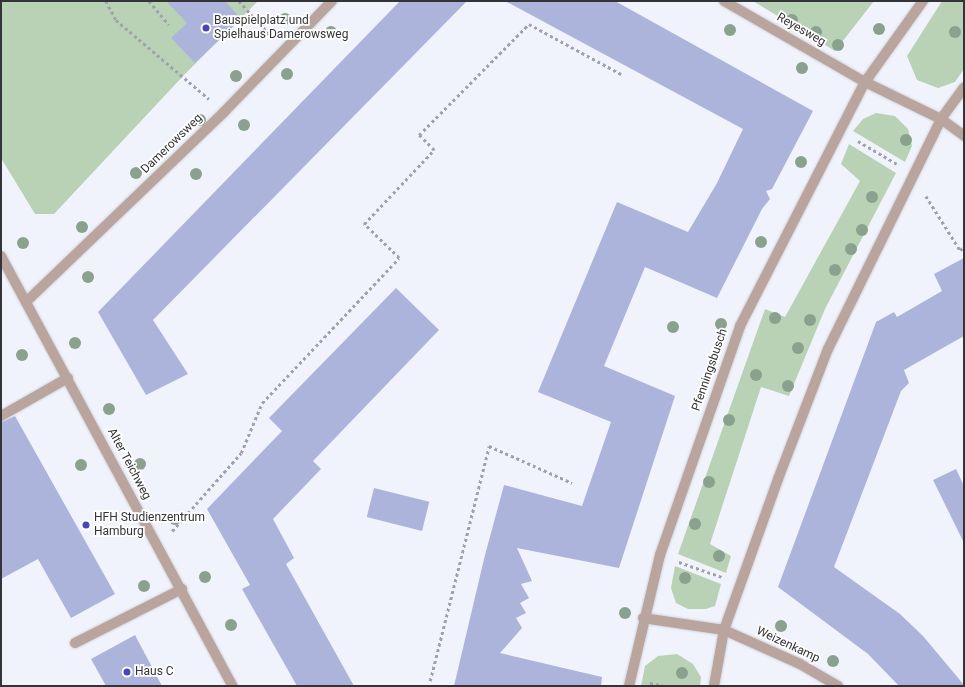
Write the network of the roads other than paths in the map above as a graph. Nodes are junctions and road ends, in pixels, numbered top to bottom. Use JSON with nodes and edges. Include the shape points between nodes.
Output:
{"nodes":[{"id":1,"x":332,"y":1,"type":"edge"},
{"id":2,"x":725,"y":1,"type":"edge"},
{"id":3,"x":923,"y":1,"type":"edge"},
{"id":4,"x":865,"y":82,"type":"junction"},
{"id":5,"x":964,"y":87,"type":"edge"},
{"id":6,"x":941,"y":119,"type":"junction"},
{"id":7,"x":964,"y":136,"type":"edge"},
{"id":8,"x":1,"y":256,"type":"edge"},
{"id":9,"x":26,"y":302,"type":"junction"},
{"id":10,"x":68,"y":378,"type":"junction"},
{"id":11,"x":1,"y":416,"type":"edge"},
{"id":12,"x":182,"y":589,"type":"junction"},
{"id":13,"x":643,"y":618,"type":"junction"},
{"id":14,"x":724,"y":630,"type":"junction"},
{"id":15,"x":75,"y":643,"type":"dead end"},
{"id":16,"x":233,"y":686,"type":"edge"},
{"id":17,"x":629,"y":686,"type":"edge"},
{"id":18,"x":714,"y":686,"type":"edge"},
{"id":19,"x":838,"y":686,"type":"edge"}],
"edges":[{"from":1,"to":9,"type":"street","name":"Damerowsweg","via":[[224,112]]},
{"from":2,"to":4,"type":"street","name":"Reyesweg"},
{"from":3,"to":4,"type":"street","name":"Pfenningsbusch"},
{"from":4,"to":6,"type":"street"},
{"from":4,"to":13,"type":"street","name":"Pfenningsbusch","via":[[740,326],[660,555]]},
{"from":5,"to":6,"type":"street"},
{"from":6,"to":7,"type":"street"},
{"from":6,"to":14,"type":"street","via":[[828,349]]},
{"from":8,"to":9,"type":"street","name":"Alter Teichweg"},
{"from":9,"to":10,"type":"street","name":"Alter Teichweg"},
{"from":10,"to":11,"type":"street"},
{"from":10,"to":12,"type":"street","name":"Alter Teichweg"},
{"from":12,"to":15,"type":"street"},
{"from":12,"to":16,"type":"street","name":"Alter Teichweg"},
{"from":13,"to":14,"type":"street","name":"Weizenkamp"},
{"from":13,"to":17,"type":"street","name":"Pfenningsbusch"},
{"from":14,"to":18,"type":"street"},
{"from":14,"to":19,"type":"street","name":"Weizenkamp","via":[[800,664]]}]}
